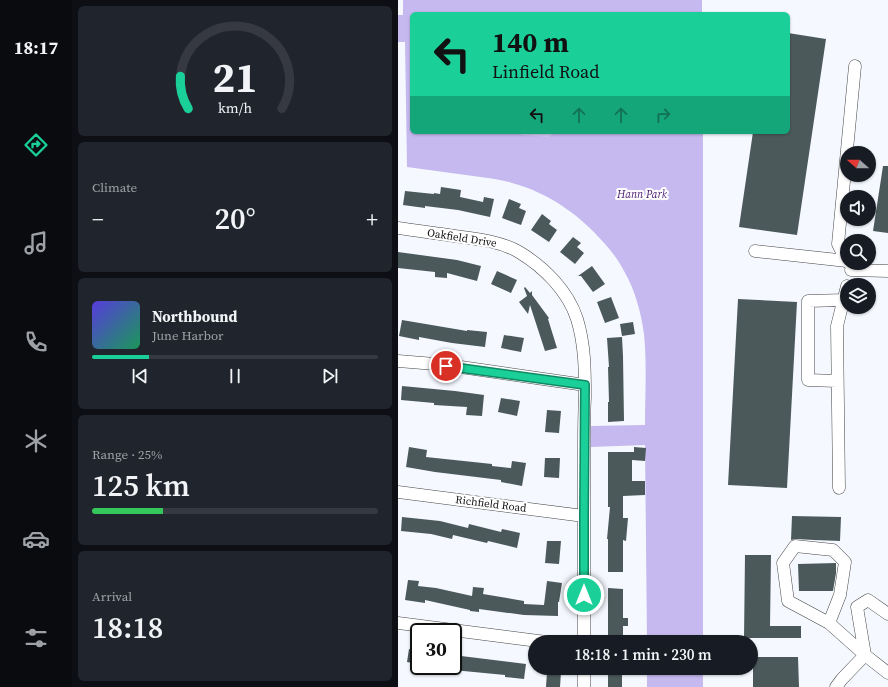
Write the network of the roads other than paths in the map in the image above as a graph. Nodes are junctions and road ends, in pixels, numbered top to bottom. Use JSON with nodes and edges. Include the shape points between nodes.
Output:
{"nodes":[{"id":1,"x":855,"y":66,"type":"dead end"},
{"id":2,"x":398,"y":228,"type":"edge"},
{"id":3,"x":840,"y":248,"type":"edge"},
{"id":4,"x":755,"y":251,"type":"dead end"},
{"id":5,"x":840,"y":263,"type":"edge"},
{"id":6,"x":876,"y":269,"type":"edge"},
{"id":7,"x":888,"y":271,"type":"edge"},
{"id":8,"x":840,"y":300,"type":"edge"},
{"id":9,"x":840,"y":314,"type":"edge"},
{"id":10,"x":398,"y":361,"type":"edge"},
{"id":11,"x":837,"y":381,"type":"junction"},
{"id":12,"x":585,"y":385,"type":"junction"},
{"id":13,"x":838,"y":488,"type":"dead end"},
{"id":14,"x":398,"y":492,"type":"edge"},
{"id":15,"x":584,"y":516,"type":"junction"},
{"id":16,"x":888,"y":614,"type":"edge"},
{"id":17,"x":398,"y":623,"type":"edge"},
{"id":18,"x":829,"y":623,"type":"junction"},
{"id":19,"x":584,"y":635,"type":"edge"},
{"id":20,"x":528,"y":640,"type":"edge"},
{"id":21,"x":865,"y":655,"type":"junction"},
{"id":22,"x":888,"y":673,"type":"edge"},
{"id":23,"x":584,"y":675,"type":"edge"},
{"id":24,"x":584,"y":687,"type":"edge"},
{"id":25,"x":836,"y":687,"type":"edge"}],
"edges":[{"from":1,"to":3,"type":"street","via":[[838,244]]},
{"from":2,"to":12,"type":"street","name":"Oakfield Drive","via":[[491,242],[518,251],[542,268],[562,290],[577,318],[585,361]]},
{"from":4,"to":5,"type":"street"},
{"from":6,"to":7,"type":"street"},
{"from":8,"to":11,"type":"street","via":[[808,301],[808,380]]},
{"from":9,"to":11,"type":"street","via":[[837,326]]},
{"from":10,"to":12,"type":"street"},
{"from":11,"to":13,"type":"street"},
{"from":12,"to":15,"type":"street","name":"Oakfield Drive"},
{"from":14,"to":15,"type":"street","name":"Richfield Road"},
{"from":15,"to":19,"type":"street","name":"Oakfield Drive"},
{"from":16,"to":21,"type":"street","via":[[868,600],[857,607]]},
{"from":17,"to":20,"type":"street"},
{"from":18,"to":18,"type":"street","via":[[840,595],[845,562],[833,550],[795,546],[783,562],[788,601]]},
{"from":18,"to":21,"type":"street"},
{"from":21,"to":22,"type":"street"},
{"from":21,"to":25,"type":"street"},
{"from":23,"to":24,"type":"street"}]}
